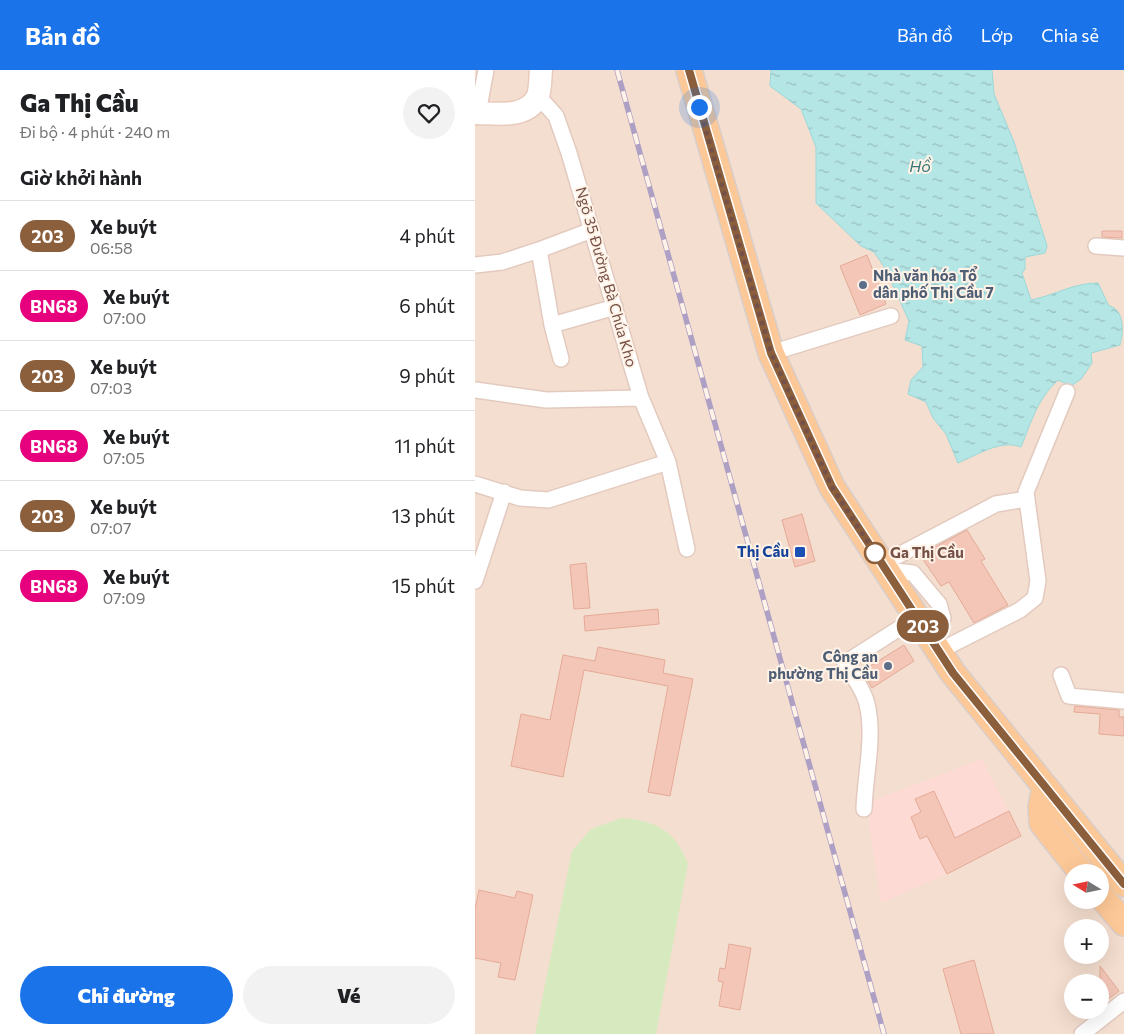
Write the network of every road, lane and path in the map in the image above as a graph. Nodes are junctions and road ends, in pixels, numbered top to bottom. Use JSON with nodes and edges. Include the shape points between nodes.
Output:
{"nodes":[{"id":1,"x":485,"y":70,"type":"edge"},
{"id":2,"x":541,"y":70,"type":"edge"},
{"id":3,"x":689,"y":70,"type":"edge"},
{"id":4,"x":538,"y":96,"type":"junction"},
{"id":5,"x":477,"y":113,"type":"edge"},
{"id":6,"x":592,"y":230,"type":"junction"},
{"id":7,"x":1096,"y":246,"type":"dead end"},
{"id":8,"x":1124,"y":248,"type":"edge"},
{"id":9,"x":539,"y":250,"type":"junction"},
{"id":10,"x":475,"y":264,"type":"edge"},
{"id":11,"x":615,"y":307,"type":"junction"},
{"id":12,"x":891,"y":316,"type":"dead end"},
{"id":13,"x":552,"y":325,"type":"junction"},
{"id":14,"x":771,"y":353,"type":"junction"},
{"id":15,"x":561,"y":359,"type":"dead end"},
{"id":16,"x":475,"y":390,"type":"edge"},
{"id":17,"x":1067,"y":392,"type":"dead end"},
{"id":18,"x":641,"y":398,"type":"junction"},
{"id":19,"x":668,"y":462,"type":"junction"},
{"id":20,"x":475,"y":484,"type":"edge"},
{"id":21,"x":504,"y":492,"type":"junction"},
{"id":22,"x":1027,"y":499,"type":"junction"},
{"id":23,"x":687,"y":549,"type":"dead end"},
{"id":24,"x":884,"y":567,"type":"junction"},
{"id":25,"x":475,"y":581,"type":"edge"},
{"id":26,"x":917,"y":617,"type":"junction"},
{"id":27,"x":937,"y":648,"type":"junction"},
{"id":28,"x":1061,"y":675,"type":"dead end"},
{"id":29,"x":1124,"y":701,"type":"edge"},
{"id":30,"x":1045,"y":787,"type":"junction"},
{"id":31,"x":864,"y":809,"type":"dead end"},
{"id":32,"x":1075,"y":864,"type":"edge"},
{"id":33,"x":1124,"y":884,"type":"edge"},
{"id":34,"x":1109,"y":906,"type":"edge"},
{"id":35,"x":1121,"y":920,"type":"edge"},
{"id":36,"x":1124,"y":1001,"type":"edge"},
{"id":37,"x":1082,"y":1034,"type":"edge"}],
"edges":[{"from":1,"to":5,"type":"street"},
{"from":2,"to":4,"type":"street"},
{"from":3,"to":14,"type":"main road"},
{"from":4,"to":5,"type":"street","via":[[529,108],[520,112]]},
{"from":4,"to":6,"type":"street","name":"Ngõ 35 Đường Bà Chúa Kho","via":[[556,116]]},
{"from":6,"to":9,"type":"street"},
{"from":6,"to":11,"type":"street","name":"Ngõ 35 Đường Bà Chúa Kho"},
{"from":7,"to":8,"type":"street"},
{"from":9,"to":10,"type":"street","via":[[502,262]]},
{"from":9,"to":13,"type":"street"},
{"from":11,"to":13,"type":"street"},
{"from":11,"to":18,"type":"street","name":"Ngõ 35 Đường Bà Chúa Kho"},
{"from":12,"to":14,"type":"street"},
{"from":13,"to":15,"type":"street"},
{"from":14,"to":24,"type":"main road","via":[[832,487]]},
{"from":16,"to":18,"type":"street","via":[[546,400]]},
{"from":17,"to":22,"type":"street","via":[[1029,483]]},
{"from":18,"to":19,"type":"street","name":"Ngõ 35 Đường Bà Chúa Kho"},
{"from":19,"to":21,"type":"street","via":[[548,500]]},
{"from":19,"to":23,"type":"street","name":"Ngõ 35 Đường Bà Chúa Kho"},
{"from":20,"to":21,"type":"street"},
{"from":21,"to":25,"type":"street"},
{"from":22,"to":24,"type":"street","via":[[996,504]]},
{"from":22,"to":27,"type":"street","via":[[1038,581],[1035,598],[1020,610]]},
{"from":24,"to":26,"type":"main road"},
{"from":24,"to":27,"type":"street","via":[[913,573],[935,596],[943,618]]},
{"from":26,"to":27,"type":"main road"},
{"from":26,"to":31,"type":"street","via":[[845,663],[867,703],[870,738]]},
{"from":27,"to":30,"type":"main road","via":[[953,673]]},
{"from":28,"to":29,"type":"street","via":[[1069,696]]},
{"from":30,"to":32,"type":"main road","via":[[1042,823]]},
{"from":30,"to":33,"type":"main road"},
{"from":34,"to":35,"type":"main road"},
{"from":36,"to":37,"type":"street"}]}
